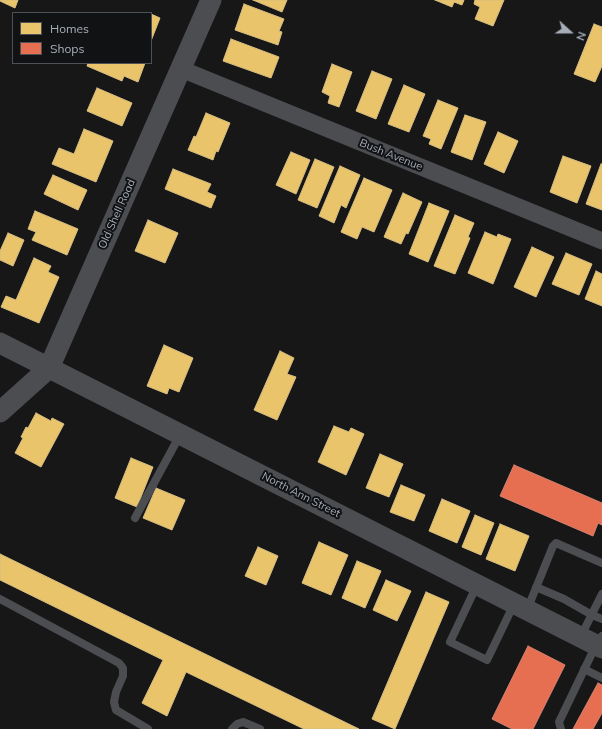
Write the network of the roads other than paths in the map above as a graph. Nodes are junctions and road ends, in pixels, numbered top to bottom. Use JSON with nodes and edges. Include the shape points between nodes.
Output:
{"nodes":[{"id":1,"x":211,"y":0,"type":"edge"},
{"id":2,"x":181,"y":69,"type":"junction"},
{"id":3,"x":602,"y":241,"type":"edge"},
{"id":4,"x":0,"y":343,"type":"edge"},
{"id":5,"x":49,"y":368,"type":"junction"},
{"id":6,"x":0,"y":412,"type":"edge"},
{"id":7,"x":181,"y":434,"type":"junction"},
{"id":8,"x":135,"y":518,"type":"dead end"},
{"id":9,"x":602,"y":563,"type":"edge"},
{"id":10,"x":477,"y":585,"type":"junction"},
{"id":11,"x":536,"y":587,"type":"junction"},
{"id":12,"x":602,"y":594,"type":"edge"},
{"id":13,"x":0,"y":599,"type":"edge"},
{"id":14,"x":521,"y":607,"type":"junction"},
{"id":15,"x":592,"y":615,"type":"junction"},
{"id":16,"x":602,"y":619,"type":"edge"},
{"id":17,"x":595,"y":641,"type":"edge"},
{"id":18,"x":584,"y":669,"type":"junction"},
{"id":19,"x":602,"y":678,"type":"edge"},
{"id":20,"x":148,"y":729,"type":"edge"},
{"id":21,"x":232,"y":729,"type":"edge"},
{"id":22,"x":260,"y":729,"type":"edge"},
{"id":23,"x":561,"y":729,"type":"edge"}],
"edges":[{"from":1,"to":2,"type":"street","name":"Old Shell Road"},
{"from":2,"to":3,"type":"street","name":"Bush Avenue"},
{"from":2,"to":5,"type":"street","name":"Old Shell Road"},
{"from":4,"to":5,"type":"street","name":"North Ann Street"},
{"from":5,"to":6,"type":"street","name":"Old Shell Road"},
{"from":5,"to":7,"type":"street","name":"North Ann Street"},
{"from":7,"to":8,"type":"lane"},
{"from":7,"to":10,"type":"street","name":"North Ann Street"},
{"from":9,"to":11,"type":"lane","via":[[556,543],[552,546]]},
{"from":10,"to":14,"type":"street","name":"North Ann Street"},
{"from":10,"to":14,"type":"lane","via":[[450,642],[487,660]]},
{"from":11,"to":14,"type":"lane"},
{"from":11,"to":15,"type":"lane"},
{"from":12,"to":15,"type":"lane"},
{"from":13,"to":20,"type":"lane","via":[[119,663],[123,668],[123,676],[116,692],[116,710]]},
{"from":14,"to":17,"type":"street","name":"North Ann Street"},
{"from":15,"to":16,"type":"lane"},
{"from":15,"to":17,"type":"lane"},
{"from":17,"to":18,"type":"lane"},
{"from":18,"to":19,"type":"lane"},
{"from":18,"to":23,"type":"lane","via":[[559,722]]},
{"from":21,"to":22,"type":"lane","via":[[243,722]]}]}
